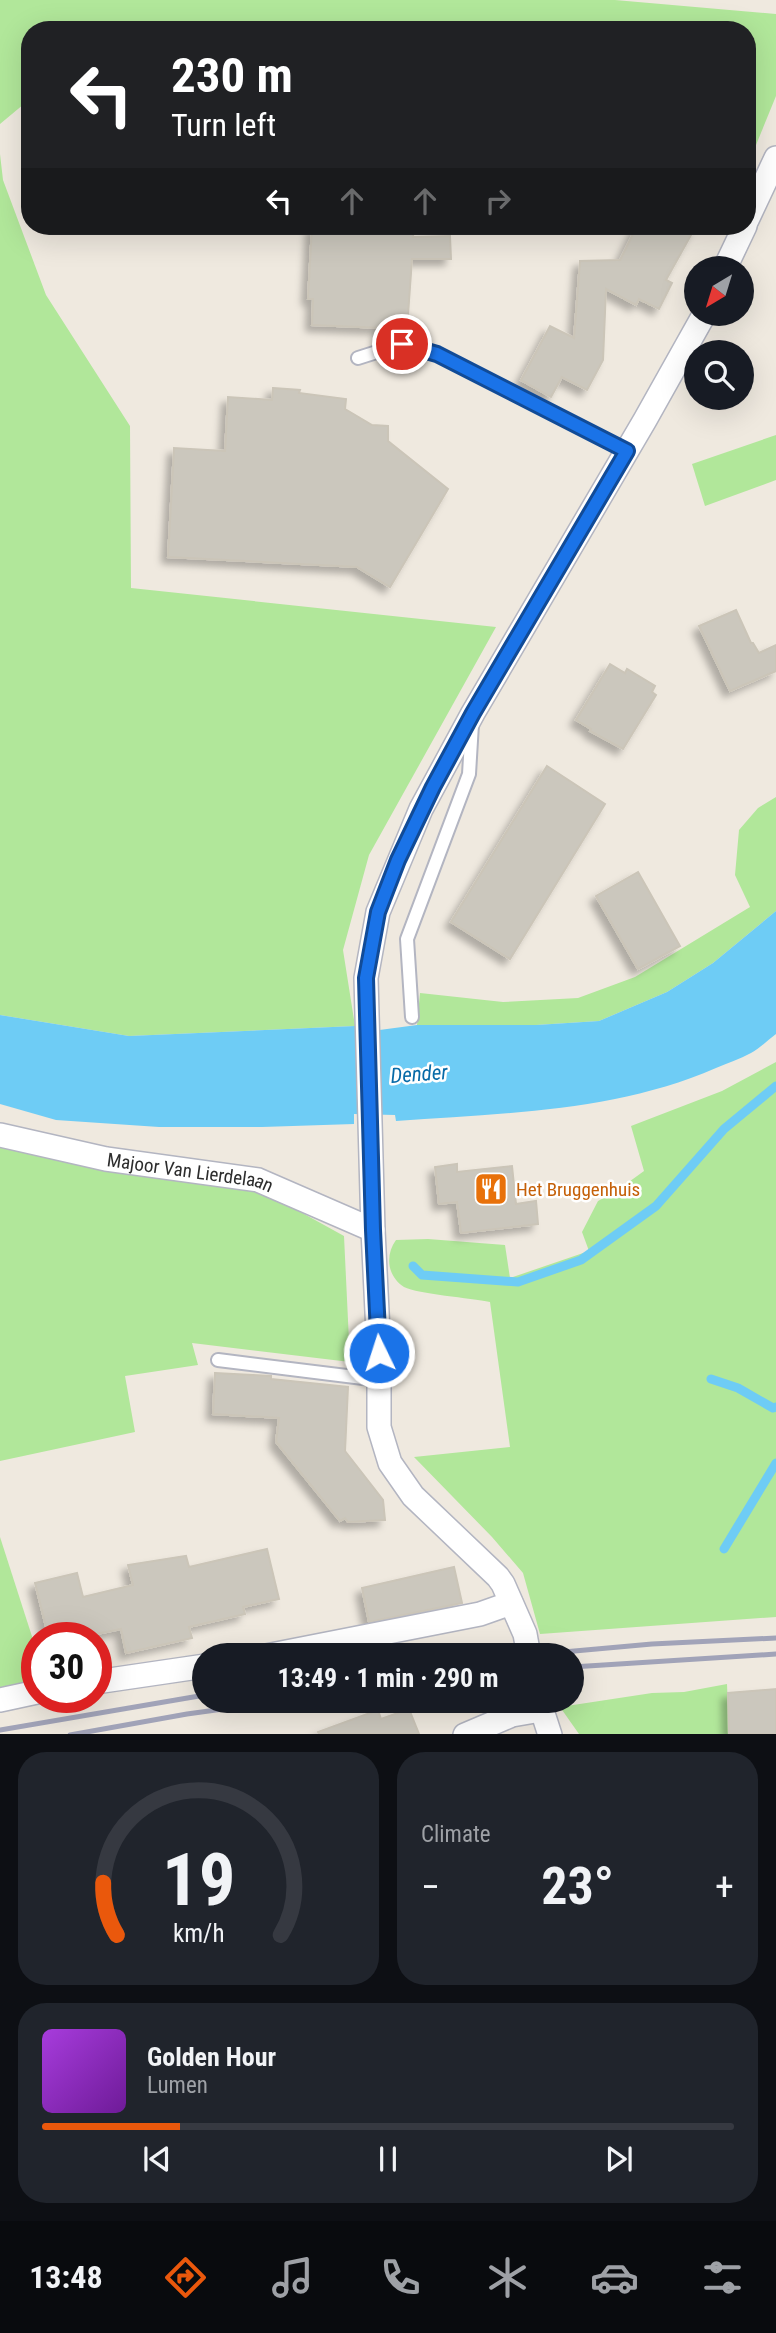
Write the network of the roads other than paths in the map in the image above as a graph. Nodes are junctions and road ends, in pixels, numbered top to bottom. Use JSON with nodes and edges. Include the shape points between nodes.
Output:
{"nodes":[{"id":1,"x":776,"y":158,"type":"edge"},
{"id":2,"x":756,"y":201,"type":"edge"},
{"id":3,"x":741,"y":235,"type":"edge"},
{"id":4,"x":731,"y":256,"type":"edge"},
{"id":5,"x":698,"y":326,"type":"edge"},
{"id":6,"x":358,"y":358,"type":"dead end"},
{"id":7,"x":627,"y":451,"type":"junction"},
{"id":8,"x":473,"y":713,"type":"junction"},
{"id":9,"x":412,"y":1017,"type":"dead end"},
{"id":10,"x":0,"y":1135,"type":"edge"},
{"id":11,"x":373,"y":1230,"type":"junction"},
{"id":12,"x":218,"y":1360,"type":"dead end"},
{"id":13,"x":379,"y":1380,"type":"junction"},
{"id":14,"x":511,"y":1602,"type":"junction"},
{"id":15,"x":333,"y":1643,"type":"edge"},
{"id":16,"x":527,"y":1643,"type":"edge"},
{"id":17,"x":192,"y":1668,"type":"edge"},
{"id":18,"x":112,"y":1680,"type":"edge"},
{"id":19,"x":21,"y":1695,"type":"edge"},
{"id":20,"x":0,"y":1700,"type":"edge"},
{"id":21,"x":518,"y":1713,"type":"edge"},
{"id":22,"x":542,"y":1713,"type":"edge"},
{"id":23,"x":465,"y":1734,"type":"edge"},
{"id":24,"x":550,"y":1734,"type":"edge"}],
"edges":[{"from":1,"to":2,"type":"street"},
{"from":3,"to":4,"type":"street"},
{"from":5,"to":7,"type":"street"},
{"from":6,"to":7,"type":"lane","via":[[402,344],[437,354]]},
{"from":7,"to":8,"type":"street"},
{"from":8,"to":9,"type":"lane","via":[[469,774],[407,939]]},
{"from":8,"to":11,"type":"street","via":[[421,809],[378,912],[366,978]]},
{"from":10,"to":11,"type":"street","name":"Majoor Van Lierdelaan","via":[[106,1159],[258,1180]]},
{"from":11,"to":13,"type":"street"},
{"from":12,"to":13,"type":"lane"},
{"from":13,"to":14,"type":"street","via":[[379,1427],[390,1463],[414,1496],[498,1577]]},
{"from":14,"to":15,"type":"street","via":[[480,1614]]},
{"from":14,"to":16,"type":"street"},
{"from":17,"to":18,"type":"street"},
{"from":19,"to":20,"type":"street"},
{"from":21,"to":23,"type":"street"},
{"from":22,"to":24,"type":"street"}]}
